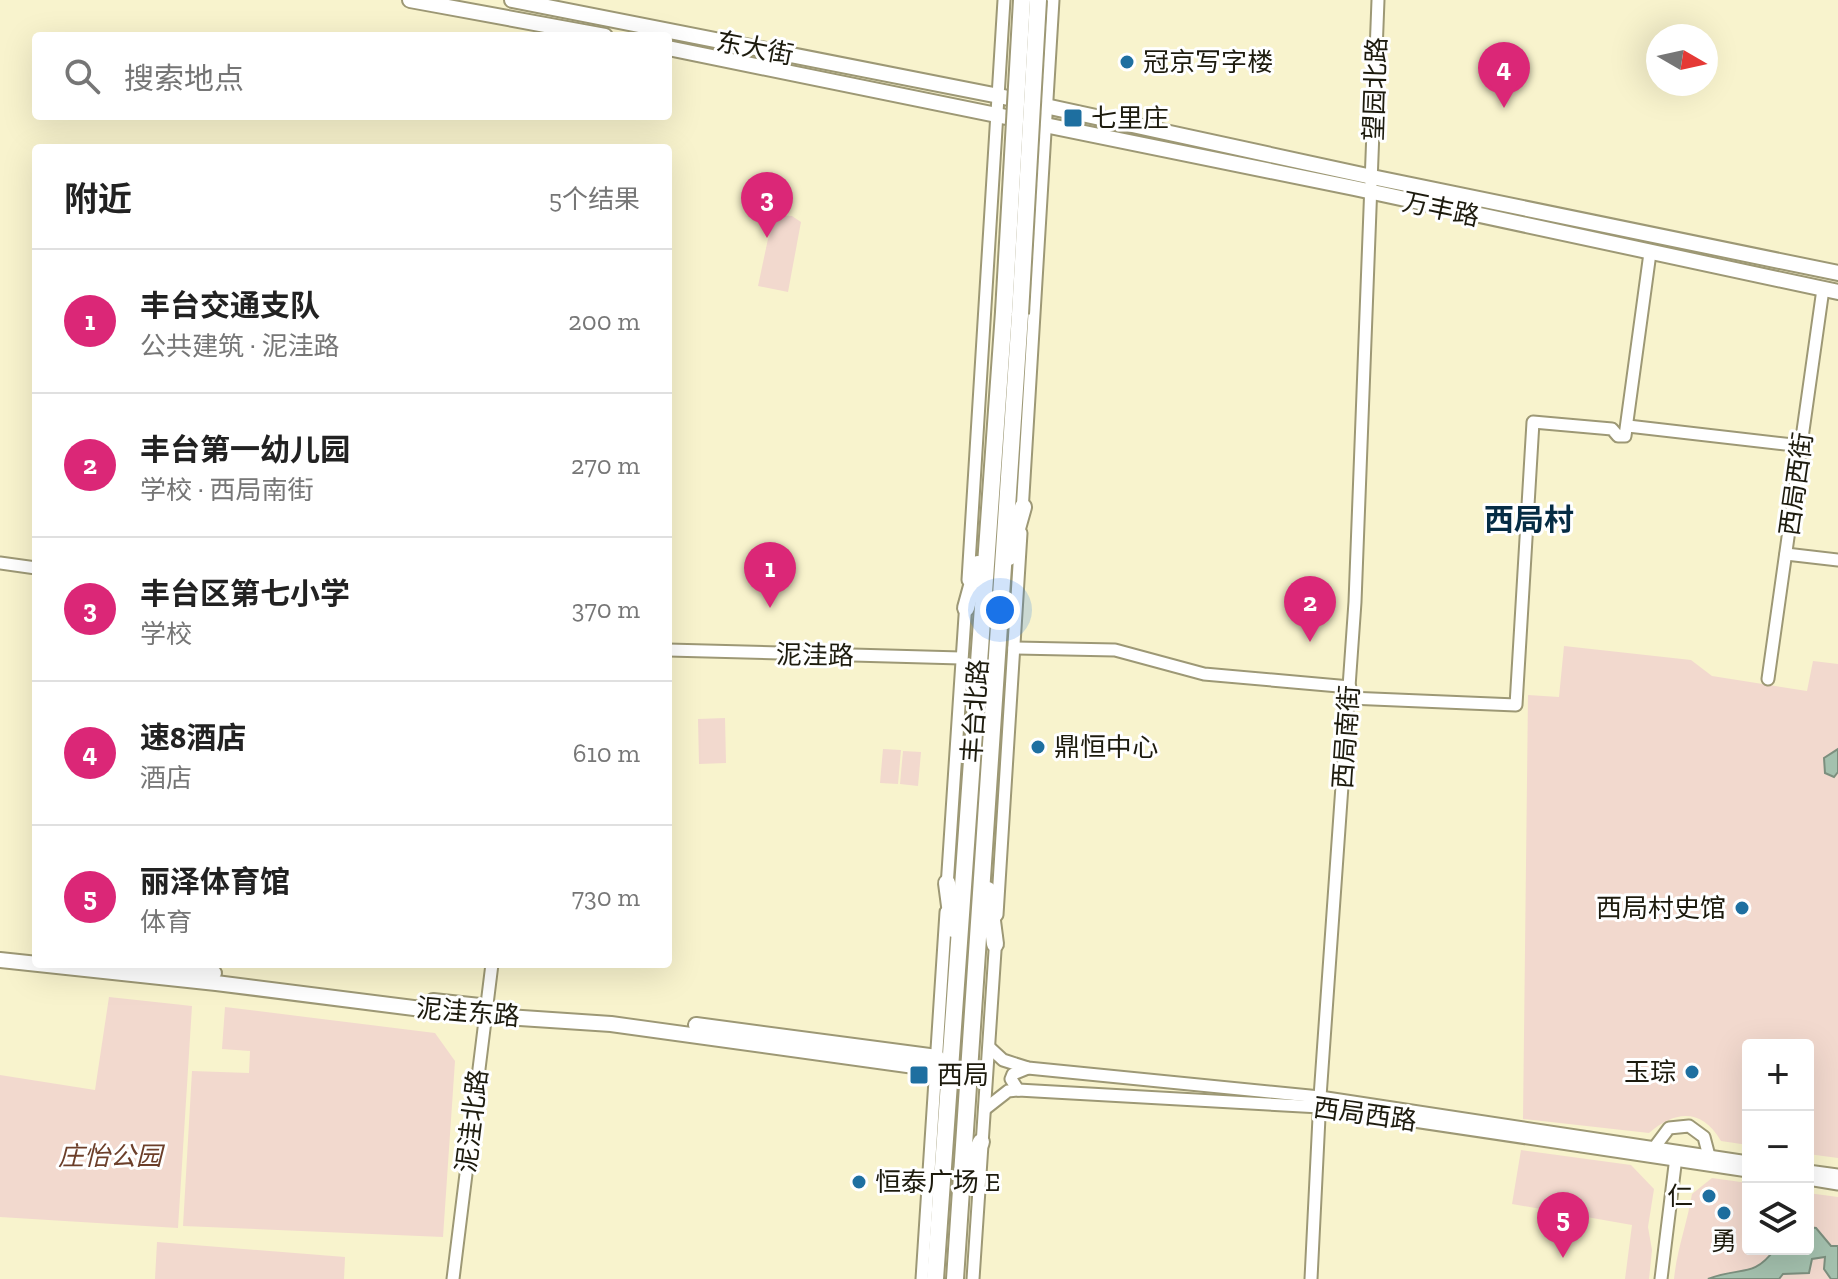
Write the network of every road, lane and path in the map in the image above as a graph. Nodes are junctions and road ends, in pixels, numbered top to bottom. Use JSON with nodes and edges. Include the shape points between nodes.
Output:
{"nodes":[{"id":1,"x":410,"y":0,"type":"edge"},
{"id":2,"x":512,"y":0,"type":"edge"},
{"id":3,"x":1022,"y":0,"type":"edge"},
{"id":4,"x":1038,"y":0,"type":"edge"},
{"id":5,"x":1053,"y":0,"type":"edge"},
{"id":6,"x":1378,"y":0,"type":"edge"},
{"id":7,"x":1004,"y":2,"type":"edge"},
{"id":8,"x":1050,"y":27,"type":"junction"},
{"id":9,"x":583,"y":32,"type":"edge"},
{"id":10,"x":672,"y":49,"type":"edge"},
{"id":11,"x":999,"y":96,"type":"junction"},
{"id":12,"x":1045,"y":106,"type":"junction"},
{"id":13,"x":998,"y":114,"type":"junction"},
{"id":14,"x":1045,"y":126,"type":"junction"},
{"id":15,"x":1372,"y":177,"type":"junction"},
{"id":16,"x":1371,"y":195,"type":"junction"},
{"id":17,"x":1650,"y":253,"type":"junction"},
{"id":18,"x":1838,"y":273,"type":"edge"},
{"id":19,"x":1831,"y":291,"type":"edge"},
{"id":20,"x":1012,"y":313,"type":"junction"},
{"id":21,"x":1628,"y":426,"type":"junction"},
{"id":22,"x":1802,"y":446,"type":"junction"},
{"id":23,"x":1023,"y":507,"type":"junction"},
{"id":24,"x":988,"y":528,"type":"junction"},
{"id":25,"x":1786,"y":554,"type":"junction"},
{"id":26,"x":1838,"y":560,"type":"edge"},
{"id":27,"x":0,"y":563,"type":"edge"},
{"id":28,"x":32,"y":567,"type":"edge"},
{"id":29,"x":999,"y":593,"type":"junction"},
{"id":30,"x":966,"y":608,"type":"junction"},
{"id":31,"x":1014,"y":648,"type":"junction"},
{"id":32,"x":672,"y":650,"type":"edge"},
{"id":33,"x":961,"y":658,"type":"junction"},
{"id":34,"x":1768,"y":679,"type":"dead end"},
{"id":35,"x":1350,"y":693,"type":"junction"},
{"id":36,"x":983,"y":851,"type":"junction"},
{"id":37,"x":947,"y":883,"type":"junction"},
{"id":38,"x":995,"y":944,"type":"junction"},
{"id":39,"x":0,"y":951,"type":"edge"},
{"id":40,"x":32,"y":955,"type":"edge"},
{"id":41,"x":0,"y":960,"type":"edge"},
{"id":42,"x":32,"y":963,"type":"edge"},
{"id":43,"x":957,"y":967,"type":"junction"},
{"id":44,"x":96,"y":968,"type":"edge"},
{"id":45,"x":159,"y":968,"type":"edge"},
{"id":46,"x":491,"y":968,"type":"edge"},
{"id":47,"x":217,"y":978,"type":"edge"},
{"id":48,"x":485,"y":1012,"type":"junction"},
{"id":49,"x":990,"y":1048,"type":"junction"},
{"id":50,"x":912,"y":1054,"type":"junction"},
{"id":51,"x":856,"y":1057,"type":"junction"},
{"id":52,"x":937,"y":1063,"type":"junction"},
{"id":53,"x":1028,"y":1068,"type":"junction"},
{"id":54,"x":1018,"y":1090,"type":"junction"},
{"id":55,"x":1320,"y":1102,"type":"junction"},
{"id":56,"x":985,"y":1109,"type":"junction"},
{"id":57,"x":981,"y":1142,"type":"junction"},
{"id":58,"x":1654,"y":1148,"type":"junction"},
{"id":59,"x":1676,"y":1156,"type":"junction"},
{"id":60,"x":1709,"y":1156,"type":"junction"},
{"id":61,"x":1742,"y":1161,"type":"edge"},
{"id":62,"x":1742,"y":1170,"type":"edge"},
{"id":63,"x":1814,"y":1172,"type":"edge"},
{"id":64,"x":1838,"y":1175,"type":"edge"},
{"id":65,"x":1814,"y":1180,"type":"edge"},
{"id":66,"x":962,"y":1184,"type":"junction"},
{"id":67,"x":1838,"y":1184,"type":"edge"},
{"id":68,"x":453,"y":1279,"type":"edge"},
{"id":69,"x":922,"y":1279,"type":"edge"},
{"id":70,"x":935,"y":1279,"type":"edge"},
{"id":71,"x":955,"y":1279,"type":"edge"},
{"id":72,"x":973,"y":1279,"type":"edge"},
{"id":73,"x":1311,"y":1279,"type":"edge"},
{"id":74,"x":1661,"y":1279,"type":"edge"}],
"edges":[{"from":1,"to":9,"type":"main road"},
{"from":2,"to":11,"type":"main road","name":"东大街"},
{"from":3,"to":20,"type":"highway","name":"丰台北路","bridge":true},
{"from":4,"to":20,"type":"highway","name":"丰台北路","bridge":true},
{"from":5,"to":8,"type":"street","name":"丰台北路"},
{"from":6,"to":15,"type":"street","name":"望园北路"},
{"from":7,"to":8,"type":"street","via":[[1010,23],[1025,36],[1032,38]]},
{"from":7,"to":11,"type":"street","name":"丰台北路"},
{"from":8,"to":12,"type":"street","name":"丰台北路"},
{"from":10,"to":13,"type":"main road","name":"东大街"},
{"from":11,"to":12,"type":"main road","name":"东大街"},
{"from":11,"to":13,"type":"street","name":"丰台北路"},
{"from":12,"to":14,"type":"street","name":"丰台北路"},
{"from":12,"to":15,"type":"main road","name":"万丰路"},
{"from":13,"to":14,"type":"main road","name":"东大街"},
{"from":13,"to":30,"type":"street","name":"丰台北路"},
{"from":14,"to":16,"type":"main road","name":"万丰路"},
{"from":14,"to":23,"type":"street","name":"丰台北路"},
{"from":15,"to":16,"type":"street","name":"望园北路"},
{"from":15,"to":18,"type":"main road","name":"万丰路"},
{"from":16,"to":17,"type":"main road","name":"万丰路"},
{"from":16,"to":35,"type":"street","name":"西局南街"},
{"from":17,"to":19,"type":"main road","name":"万丰路"},
{"from":17,"to":21,"type":"street"},
{"from":19,"to":22,"type":"street","name":"西局西街"},
{"from":20,"to":24,"type":"highway","name":"丰台北路"},
{"from":20,"to":29,"type":"highway","name":"丰台北路"},
{"from":21,"to":22,"type":"street"},
{"from":21,"to":35,"type":"street","via":[[1625,436],[1618,436],[1612,429],[1533,422],[1516,705]]},
{"from":22,"to":25,"type":"street","name":"西局西街"},
{"from":23,"to":29,"type":"highway"},
{"from":23,"to":31,"type":"street","name":"丰台北路"},
{"from":24,"to":30,"type":"highway"},
{"from":24,"to":43,"type":"highway","name":"丰台北路"},
{"from":25,"to":26,"type":"street"},
{"from":25,"to":34,"type":"street","name":"西局西街"},
{"from":27,"to":28,"type":"street"},
{"from":29,"to":36,"type":"highway","name":"丰台北路"},
{"from":30,"to":33,"type":"street","name":"丰台北路"},
{"from":31,"to":35,"type":"street","via":[[1115,650],[1204,674]]},
{"from":31,"to":38,"type":"street","name":"丰台北路"},
{"from":32,"to":33,"type":"street","name":"泥洼路"},
{"from":33,"to":37,"type":"street","name":"丰台北路"},
{"from":35,"to":55,"type":"street","name":"西局南街"},
{"from":36,"to":38,"type":"highway"},
{"from":36,"to":66,"type":"highway","name":"丰台北路"},
{"from":37,"to":43,"type":"highway"},
{"from":37,"to":52,"type":"street","name":"丰台北路"},
{"from":38,"to":49,"type":"street","name":"丰台北路"},
{"from":39,"to":40,"type":"main road"},
{"from":41,"to":42,"type":"main road","name":"泥洼东路"},
{"from":43,"to":70,"type":"highway","name":"丰台北路"},
{"from":44,"to":47,"type":"main road","name":"泥洼东路"},
{"from":45,"to":47,"type":"main road","name":"泥洼东路"},
{"from":46,"to":48,"type":"street","name":"泥洼北路"},
{"from":47,"to":48,"type":"main road","name":"泥洼东路"},
{"from":48,"to":50,"type":"main road","name":"泥洼东路","via":[[616,1015]]},
{"from":48,"to":51,"type":"main road","name":"泥洼东路"},
{"from":48,"to":68,"type":"street","name":"泥洼北路"},
{"from":49,"to":53,"type":"street","name":"西局西路","via":[[1003,1060]]},
{"from":49,"to":56,"type":"street","name":"丰台北路"},
{"from":50,"to":51,"type":"main road","via":[[910,1062]]},
{"from":50,"to":52,"type":"main road","name":"泥洼东路"},
{"from":51,"to":52,"type":"main road","name":"泥洼东路"},
{"from":52,"to":69,"type":"street","name":"丰台北路"},
{"from":53,"to":54,"type":"street","via":[[1013,1074]]},
{"from":53,"to":55,"type":"street","name":"西局西路"},
{"from":54,"to":55,"type":"street","name":"西局西路"},
{"from":54,"to":56,"type":"street","via":[[1008,1091]]},
{"from":55,"to":58,"type":"street","name":"西局西路"},
{"from":55,"to":59,"type":"street","name":"西局西路"},
{"from":55,"to":73,"type":"street","name":"西局南街"},
{"from":56,"to":57,"type":"street","name":"丰台北路"},
{"from":57,"to":66,"type":"highway"},
{"from":57,"to":72,"type":"street","name":"丰台北路"},
{"from":58,"to":59,"type":"street","name":"西局西路"},
{"from":58,"to":60,"type":"street","via":[[1669,1128],[1689,1126],[1704,1137]]},
{"from":59,"to":60,"type":"street","name":"西局西路"},
{"from":59,"to":62,"type":"street","name":"西局西路"},
{"from":59,"to":74,"type":"street"},
{"from":60,"to":61,"type":"street","name":"西局西路"},
{"from":63,"to":64,"type":"street"},
{"from":65,"to":67,"type":"street"},
{"from":66,"to":71,"type":"highway","name":"丰台北路"}]}
